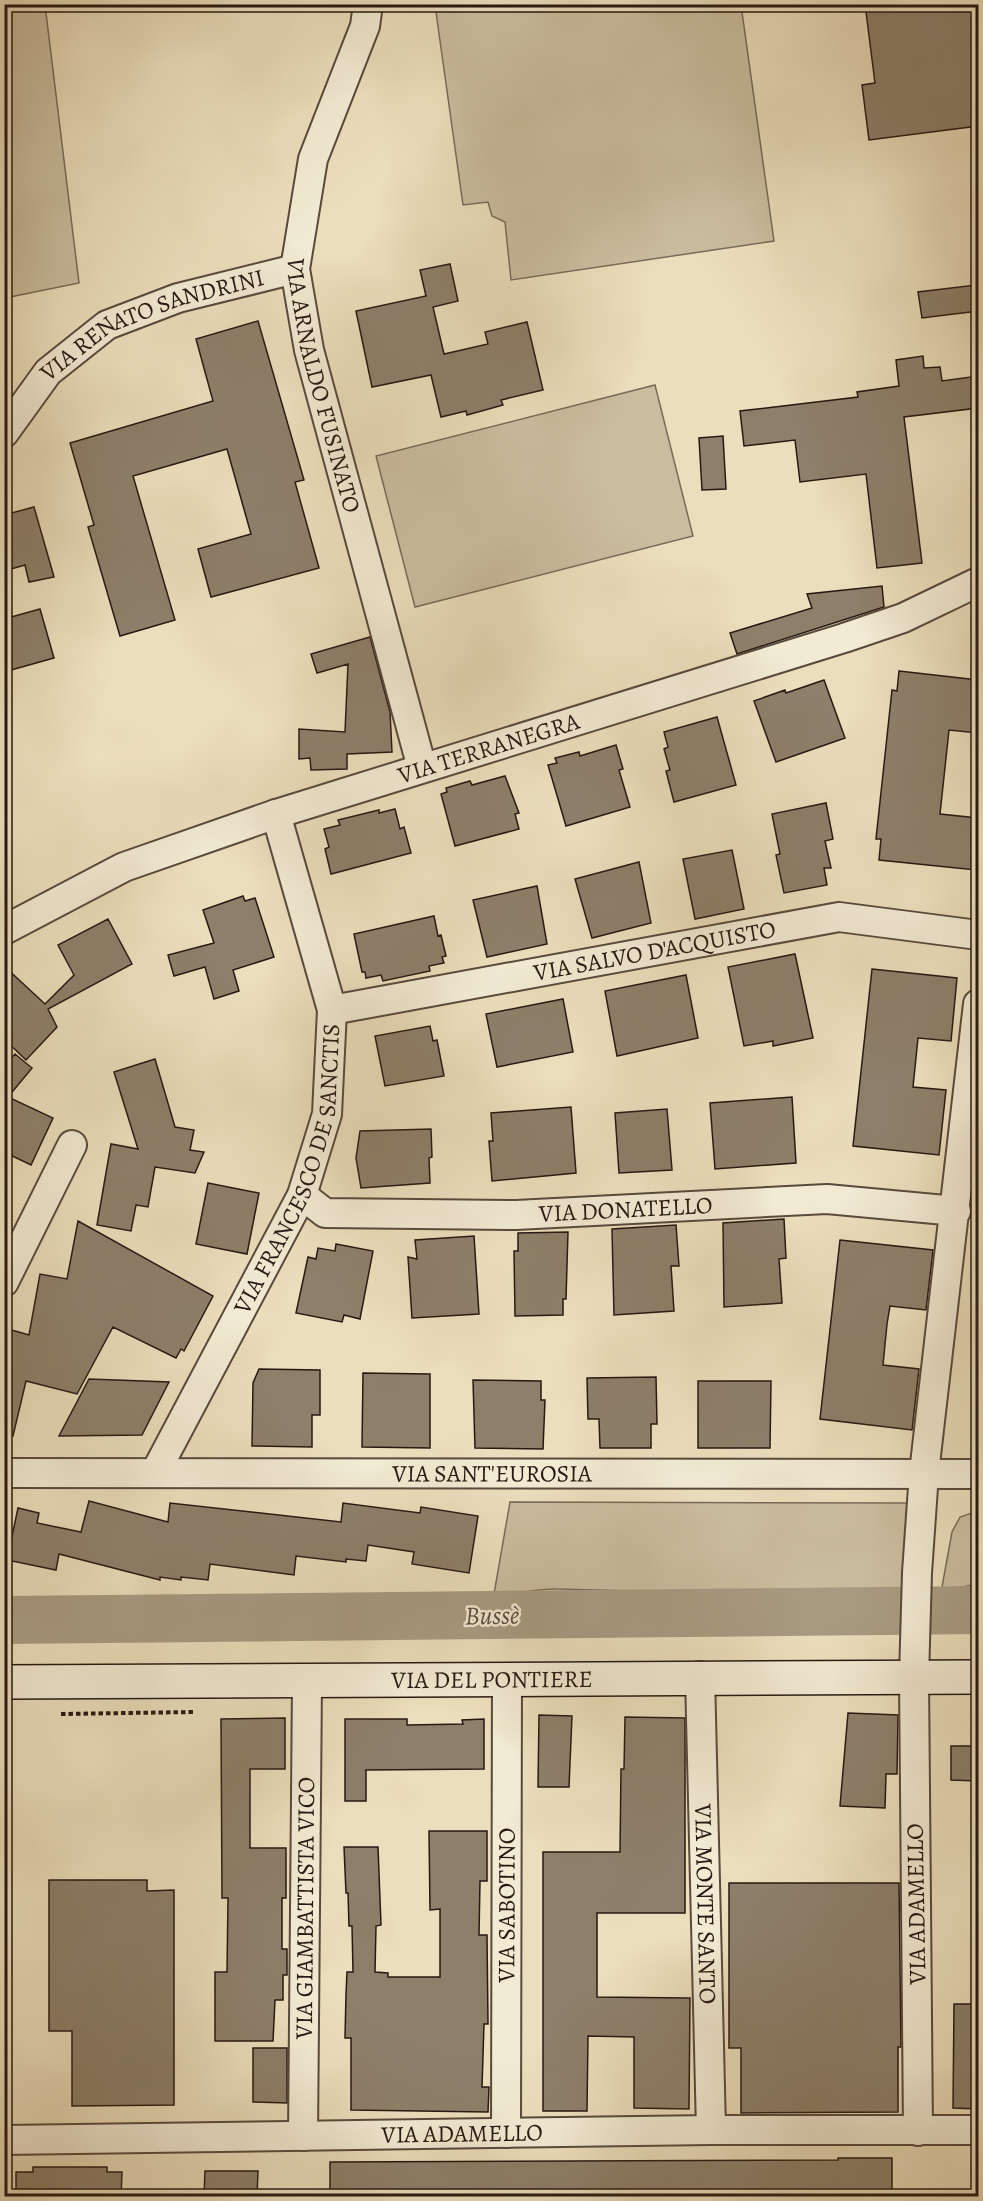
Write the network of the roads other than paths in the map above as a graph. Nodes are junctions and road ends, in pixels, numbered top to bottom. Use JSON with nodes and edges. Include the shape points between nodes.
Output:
{"nodes":[{"id":1,"x":368,"y":4,"type":"edge"},
{"id":2,"x":295,"y":268,"type":"junction"},
{"id":3,"x":4,"y":433,"type":"edge"},
{"id":4,"x":978,"y":582,"type":"edge"},
{"id":5,"x":422,"y":768,"type":"junction"},
{"id":6,"x":276,"y":814,"type":"junction"},
{"id":7,"x":4,"y":930,"type":"edge"},
{"id":8,"x":978,"y":935,"type":"edge"},
{"id":9,"x":978,"y":1004,"type":"edge"},
{"id":10,"x":332,"y":1010,"type":"junction"},
{"id":11,"x":72,"y":1145,"type":"dead end"},
{"id":12,"x":302,"y":1195,"type":"junction"},
{"id":13,"x":956,"y":1210,"type":"junction"},
{"id":14,"x":4,"y":1282,"type":"edge"},
{"id":15,"x":4,"y":1473,"type":"edge"},
{"id":16,"x":155,"y":1473,"type":"junction"},
{"id":17,"x":924,"y":1473,"type":"junction"},
{"id":18,"x":978,"y":1474,"type":"edge"},
{"id":19,"x":914,"y":1669,"type":"junction"},
{"id":20,"x":700,"y":1677,"type":"junction"},
{"id":21,"x":978,"y":1677,"type":"edge"},
{"id":22,"x":507,"y":1678,"type":"junction"},
{"id":23,"x":4,"y":1682,"type":"edge"},
{"id":24,"x":307,"y":1682,"type":"junction"},
{"id":25,"x":711,"y":2130,"type":"junction"},
{"id":26,"x":978,"y":2130,"type":"edge"},
{"id":27,"x":918,"y":2131,"type":"junction"},
{"id":28,"x":506,"y":2133,"type":"junction"},
{"id":29,"x":303,"y":2136,"type":"junction"},
{"id":30,"x":4,"y":2140,"type":"edge"}],
"edges":[{"from":1,"to":2,"type":"street","name":"VIA ARNALDO FUSINATO","via":[[365,26],[313,159]]},
{"from":2,"to":3,"type":"street","name":"VIA RENATO SANDRINI","via":[[178,298],[107,325],[48,372]]},
{"from":2,"to":5,"type":"street","name":"VIA ARNALDO FUSINATO","via":[[309,350]]},
{"from":4,"to":5,"type":"street","name":"VIA TERRANEGRA","via":[[903,618],[844,638]]},
{"from":5,"to":6,"type":"street","name":"VIA TERRANEGRA"},
{"from":6,"to":7,"type":"street","name":"VIA TERRANEGRA","via":[[124,867]]},
{"from":6,"to":10,"type":"street","name":"VIA FRANCESCO DE SANCTIS"},
{"from":8,"to":10,"type":"street","name":"VIA SALVO D'ACQUISTO","via":[[839,916]]},
{"from":9,"to":13,"type":"street","name":"VIA ADAMELLO"},
{"from":10,"to":12,"type":"street","name":"VIA FRANCESCO DE SANCTIS","via":[[327,1114]]},
{"from":11,"to":14,"type":"street"},
{"from":12,"to":13,"type":"street","name":"VIA DONATELLO","via":[[325,1213],[516,1215],[827,1199]]},
{"from":12,"to":16,"type":"street","name":"VIA FRANCESCO DE SANCTIS"},
{"from":13,"to":17,"type":"street","name":"VIA ADAMELLO"},
{"from":15,"to":16,"type":"street","name":"VIA SANT'EUROSIA"},
{"from":16,"to":17,"type":"street","name":"VIA SANT'EUROSIA"},
{"from":17,"to":18,"type":"street","name":"VIA SANT'EUROSIA"},
{"from":17,"to":19,"type":"street","name":"VIA ADAMELLO"},
{"from":19,"to":20,"type":"main road","name":"VIA DEL PONTIERE"},
{"from":19,"to":21,"type":"main road","name":"VIA DEL PONTIERE"},
{"from":19,"to":27,"type":"street","name":"VIA ADAMELLO"},
{"from":20,"to":22,"type":"main road","name":"VIA DEL PONTIERE"},
{"from":20,"to":25,"type":"street","name":"VIA MONTE SANTO"},
{"from":22,"to":24,"type":"main road","name":"VIA DEL PONTIERE"},
{"from":22,"to":28,"type":"street","name":"VIA SABOTINO"},
{"from":23,"to":24,"type":"main road","name":"VIA DEL PONTIERE"},
{"from":24,"to":29,"type":"street","name":"VIA GIAMBATTISTA VICO"},
{"from":25,"to":27,"type":"street","name":"VIA ADAMELLO"},
{"from":25,"to":28,"type":"street","name":"VIA ADAMELLO"},
{"from":26,"to":27,"type":"street","name":"VIA ADAMELLO"},
{"from":28,"to":29,"type":"street","name":"VIA ADAMELLO"},
{"from":29,"to":30,"type":"street","name":"VIA ADAMELLO"}]}
